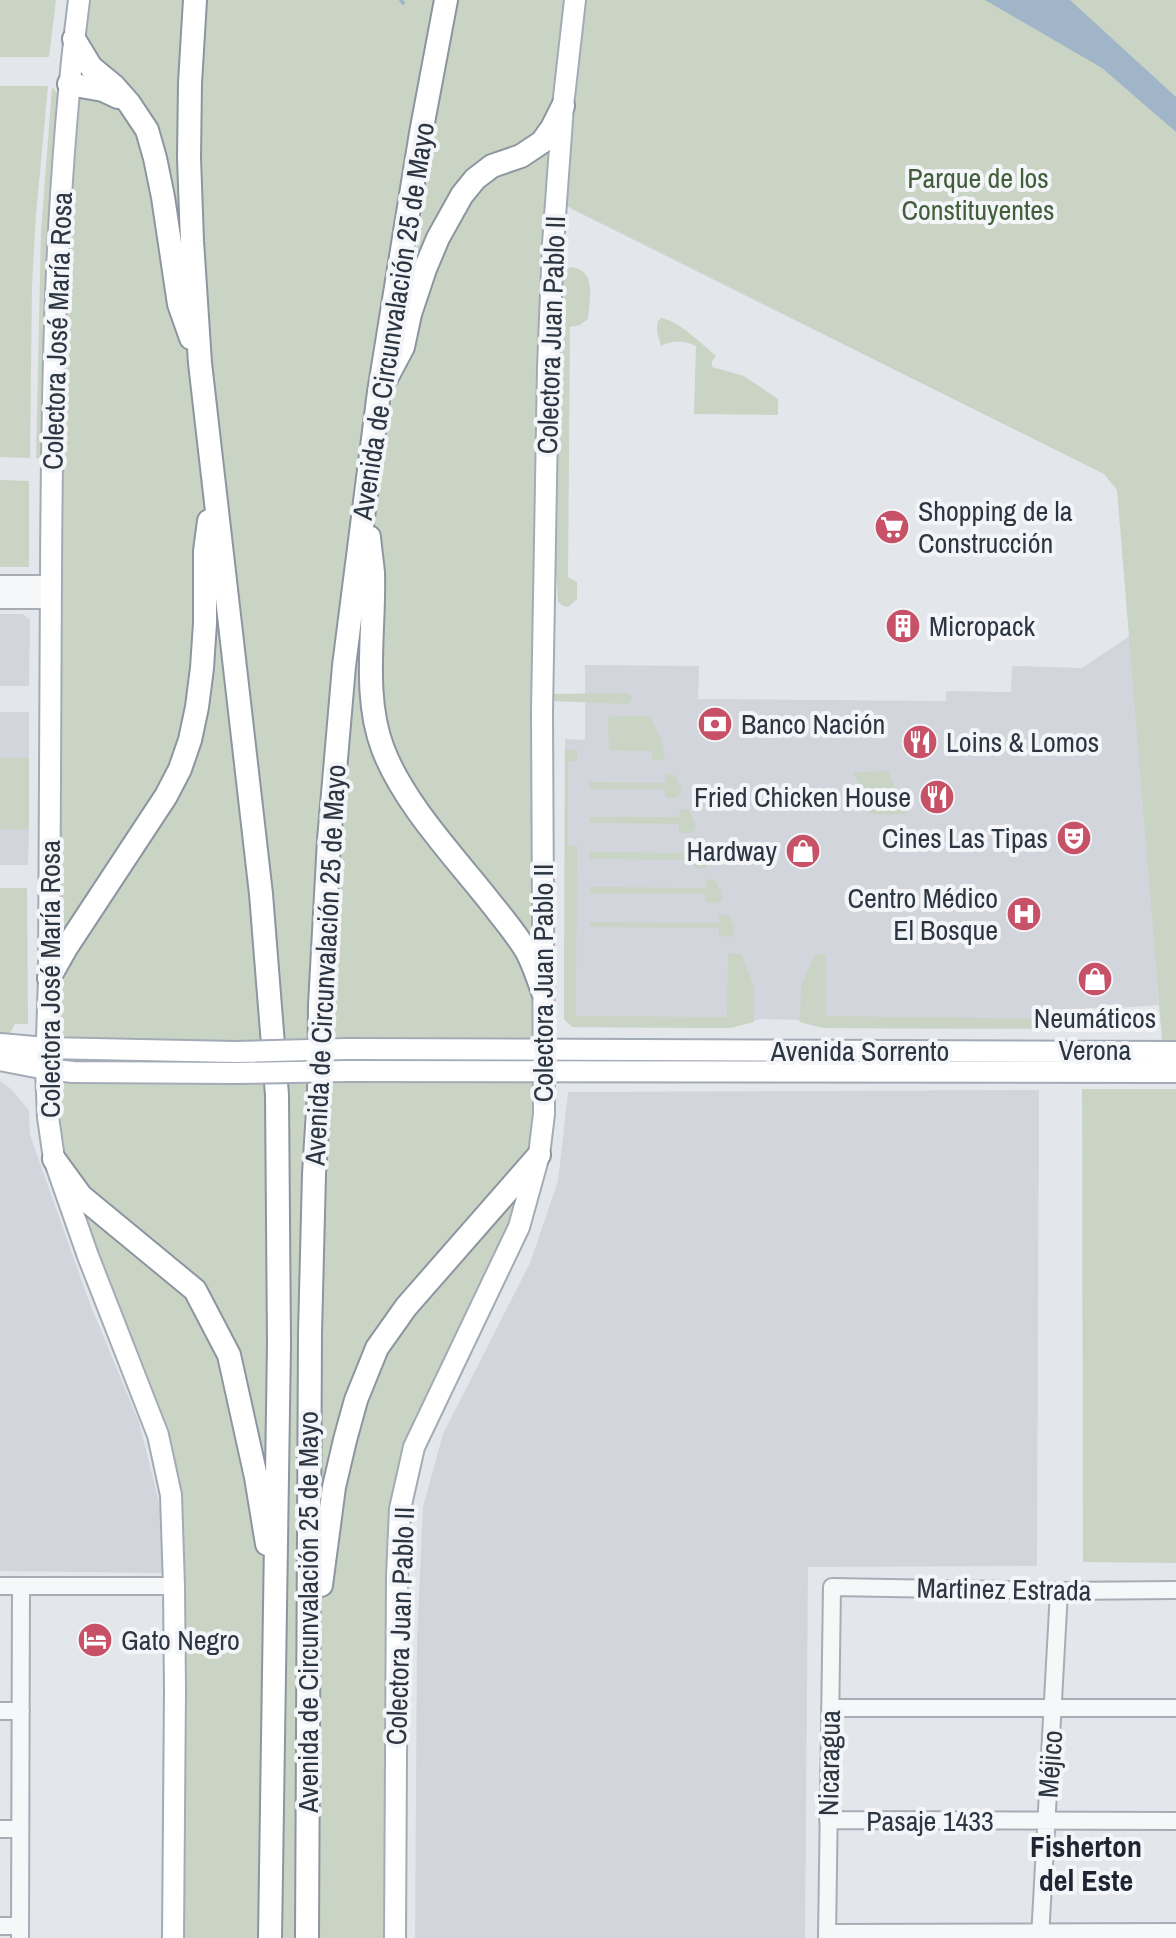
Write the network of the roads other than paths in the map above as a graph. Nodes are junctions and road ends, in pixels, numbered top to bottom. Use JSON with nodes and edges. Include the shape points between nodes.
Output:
{"nodes":[{"id":1,"x":79,"y":0,"type":"edge"},
{"id":2,"x":195,"y":0,"type":"edge"},
{"id":3,"x":446,"y":0,"type":"edge"},
{"id":4,"x":575,"y":0,"type":"edge"},
{"id":5,"x":74,"y":39,"type":"junction"},
{"id":6,"x":69,"y":84,"type":"junction"},
{"id":7,"x":129,"y":103,"type":"junction"},
{"id":8,"x":563,"y":106,"type":"junction"},
{"id":9,"x":200,"y":363,"type":"junction"},
{"id":10,"x":379,"y":392,"type":"junction"},
{"id":11,"x":214,"y":492,"type":"junction"},
{"id":12,"x":365,"y":498,"type":"junction"},
{"id":13,"x":0,"y":584,"type":"edge"},
{"id":14,"x":51,"y":592,"type":"junction"},
{"id":15,"x":0,"y":600,"type":"edge"},
{"id":16,"x":49,"y":978,"type":"junction"},
{"id":17,"x":543,"y":992,"type":"junction"},
{"id":18,"x":0,"y":1044,"type":"edge"},
{"id":19,"x":46,"y":1048,"type":"junction"},
{"id":20,"x":543,"y":1050,"type":"junction"},
{"id":21,"x":1176,"y":1052,"type":"edge"},
{"id":22,"x":0,"y":1060,"type":"edge"},
{"id":23,"x":46,"y":1069,"type":"junction"},
{"id":24,"x":544,"y":1072,"type":"junction"},
{"id":25,"x":1176,"y":1072,"type":"edge"},
{"id":26,"x":539,"y":1155,"type":"junction"},
{"id":27,"x":54,"y":1159,"type":"junction"},
{"id":28,"x":0,"y":1586,"type":"edge"},
{"id":29,"x":21,"y":1586,"type":"junction"},
{"id":30,"x":174,"y":1586,"type":"junction"},
{"id":31,"x":832,"y":1587,"type":"joint"},
{"id":32,"x":1176,"y":1590,"type":"edge"},
{"id":33,"x":1059,"y":1591,"type":"junction"},
{"id":34,"x":276,"y":1604,"type":"junction"},
{"id":35,"x":309,"y":1629,"type":"junction"},
{"id":36,"x":830,"y":1708,"type":"junction"},
{"id":37,"x":1176,"y":1708,"type":"edge"},
{"id":38,"x":1053,"y":1709,"type":"junction"},
{"id":39,"x":0,"y":1711,"type":"edge"},
{"id":40,"x":21,"y":1711,"type":"junction"},
{"id":41,"x":828,"y":1820,"type":"junction"},
{"id":42,"x":1176,"y":1821,"type":"edge"},
{"id":43,"x":1046,"y":1822,"type":"junction"},
{"id":44,"x":0,"y":1829,"type":"edge"},
{"id":45,"x":20,"y":1829,"type":"junction"},
{"id":46,"x":0,"y":1926,"type":"edge"},
{"id":47,"x":20,"y":1932,"type":"edge"},
{"id":48,"x":1176,"y":1932,"type":"edge"},
{"id":49,"x":827,"y":1935,"type":"edge"},
{"id":50,"x":1040,"y":1935,"type":"edge"},
{"id":51,"x":173,"y":1938,"type":"edge"},
{"id":52,"x":270,"y":1938,"type":"edge"},
{"id":53,"x":307,"y":1938,"type":"edge"},
{"id":54,"x":395,"y":1938,"type":"edge"}],
"edges":[{"from":1,"to":5,"type":"main road","name":"Colectora José María Rosa"},
{"from":2,"to":9,"type":"highway","name":"Avenida de Circunvalación 25 de Mayo","via":[[189,158]]},
{"from":3,"to":10,"type":"highway","name":"Avenida de Circunvalación 25 de Mayo"},
{"from":4,"to":8,"type":"main road","name":"Colectora Juan Pablo II"},
{"from":5,"to":6,"type":"main road","name":"Colectora José María Rosa"},
{"from":5,"to":7,"type":"highway","via":[[91,67]]},
{"from":6,"to":7,"type":"highway","via":[[103,90]]},
{"from":6,"to":14,"type":"main road","name":"Colectora José María Rosa","via":[[58,226]]},
{"from":7,"to":9,"type":"highway","via":[[147,130],[155,158],[179,304]]},
{"from":8,"to":10,"type":"highway","via":[[542,142],[492,166],[462,195],[438,238],[403,347]]},
{"from":8,"to":17,"type":"main road","name":"Colectora Juan Pablo II","via":[[548,368]]},
{"from":9,"to":11,"type":"highway","name":"Avenida de Circunvalación 25 de Mayo"},
{"from":10,"to":12,"type":"highway","name":"Avenida de Circunvalación 25 de Mayo"},
{"from":11,"to":16,"type":"highway","via":[[205,551],[202,668],[180,769]]},
{"from":11,"to":34,"type":"highway","name":"Avenida de Circunvalación 25 de Mayo","via":[[261,894],[277,1095]]},
{"from":12,"to":17,"type":"highway","via":[[373,573],[372,687],[382,747],[413,803],[512,929]]},
{"from":12,"to":35,"type":"highway","name":"Avenida de Circunvalación 25 de Mayo","via":[[344,666],[320,1005],[310,1333]]},
{"from":13,"to":14,"type":"street"},
{"from":14,"to":15,"type":"street"},
{"from":14,"to":16,"type":"main road","name":"Colectora José María Rosa"},
{"from":16,"to":19,"type":"main road","name":"Colectora José María Rosa"},
{"from":17,"to":20,"type":"main road","name":"Colectora Juan Pablo II"},
{"from":18,"to":19,"type":"main road","name":"Avenida Sorrento"},
{"from":19,"to":20,"type":"main road","name":"Avenida Sorrento","bridge":true},
{"from":19,"to":23,"type":"main road","name":"Colectora José María Rosa"},
{"from":20,"to":21,"type":"main road","name":"Avenida Sorrento"},
{"from":20,"to":24,"type":"main road","name":"Colectora Juan Pablo II"},
{"from":22,"to":23,"type":"main road","name":"Avenida Sorrento"},
{"from":23,"to":24,"type":"main road","name":"Avenida Sorrento","bridge":true},
{"from":23,"to":27,"type":"main road","name":"Colectora José María Rosa"},
{"from":24,"to":25,"type":"main road","name":"Avenida Sorrento"},
{"from":24,"to":26,"type":"main road","name":"Colectora Juan Pablo II"},
{"from":26,"to":35,"type":"highway","via":[[406,1307],[377,1348],[345,1440]]},
{"from":26,"to":54,"type":"main road","name":"Colectora Juan Pablo II","via":[[519,1227],[414,1447],[400,1509]]},
{"from":27,"to":30,"type":"main road","name":"Colectora José María Rosa","via":[[158,1435],[171,1495]]},
{"from":27,"to":34,"type":"highway","via":[[81,1196],[195,1290],[229,1355]]},
{"from":28,"to":29,"type":"street"},
{"from":29,"to":30,"type":"street"},
{"from":29,"to":40,"type":"street"},
{"from":30,"to":51,"type":"main road","name":"Colectora José María Rosa"},
{"from":31,"to":33,"type":"street","name":"Martinez Estrada"},
{"from":31,"to":36,"type":"street","name":"Nicaragua"},
{"from":32,"to":33,"type":"street","name":"Martinez Estrada"},
{"from":33,"to":38,"type":"street","name":"Méjico"},
{"from":34,"to":52,"type":"highway","name":"Avenida de Circunvalación 25 de Mayo"},
{"from":35,"to":53,"type":"highway","name":"Avenida de Circunvalación 25 de Mayo"},
{"from":36,"to":38,"type":"street"},
{"from":36,"to":41,"type":"street","name":"Nicaragua"},
{"from":37,"to":38,"type":"street"},
{"from":38,"to":43,"type":"street","name":"Méjico"},
{"from":39,"to":40,"type":"street"},
{"from":40,"to":45,"type":"street"},
{"from":41,"to":43,"type":"street","name":"Pasaje 1433"},
{"from":41,"to":49,"type":"street","name":"Nicaragua"},
{"from":42,"to":43,"type":"street","name":"Pasaje 1433"},
{"from":43,"to":50,"type":"street","name":"Méjico"},
{"from":44,"to":45,"type":"street"},
{"from":45,"to":47,"type":"street"},
{"from":46,"to":47,"type":"street"},
{"from":48,"to":50,"type":"street"},
{"from":49,"to":50,"type":"street"}]}
